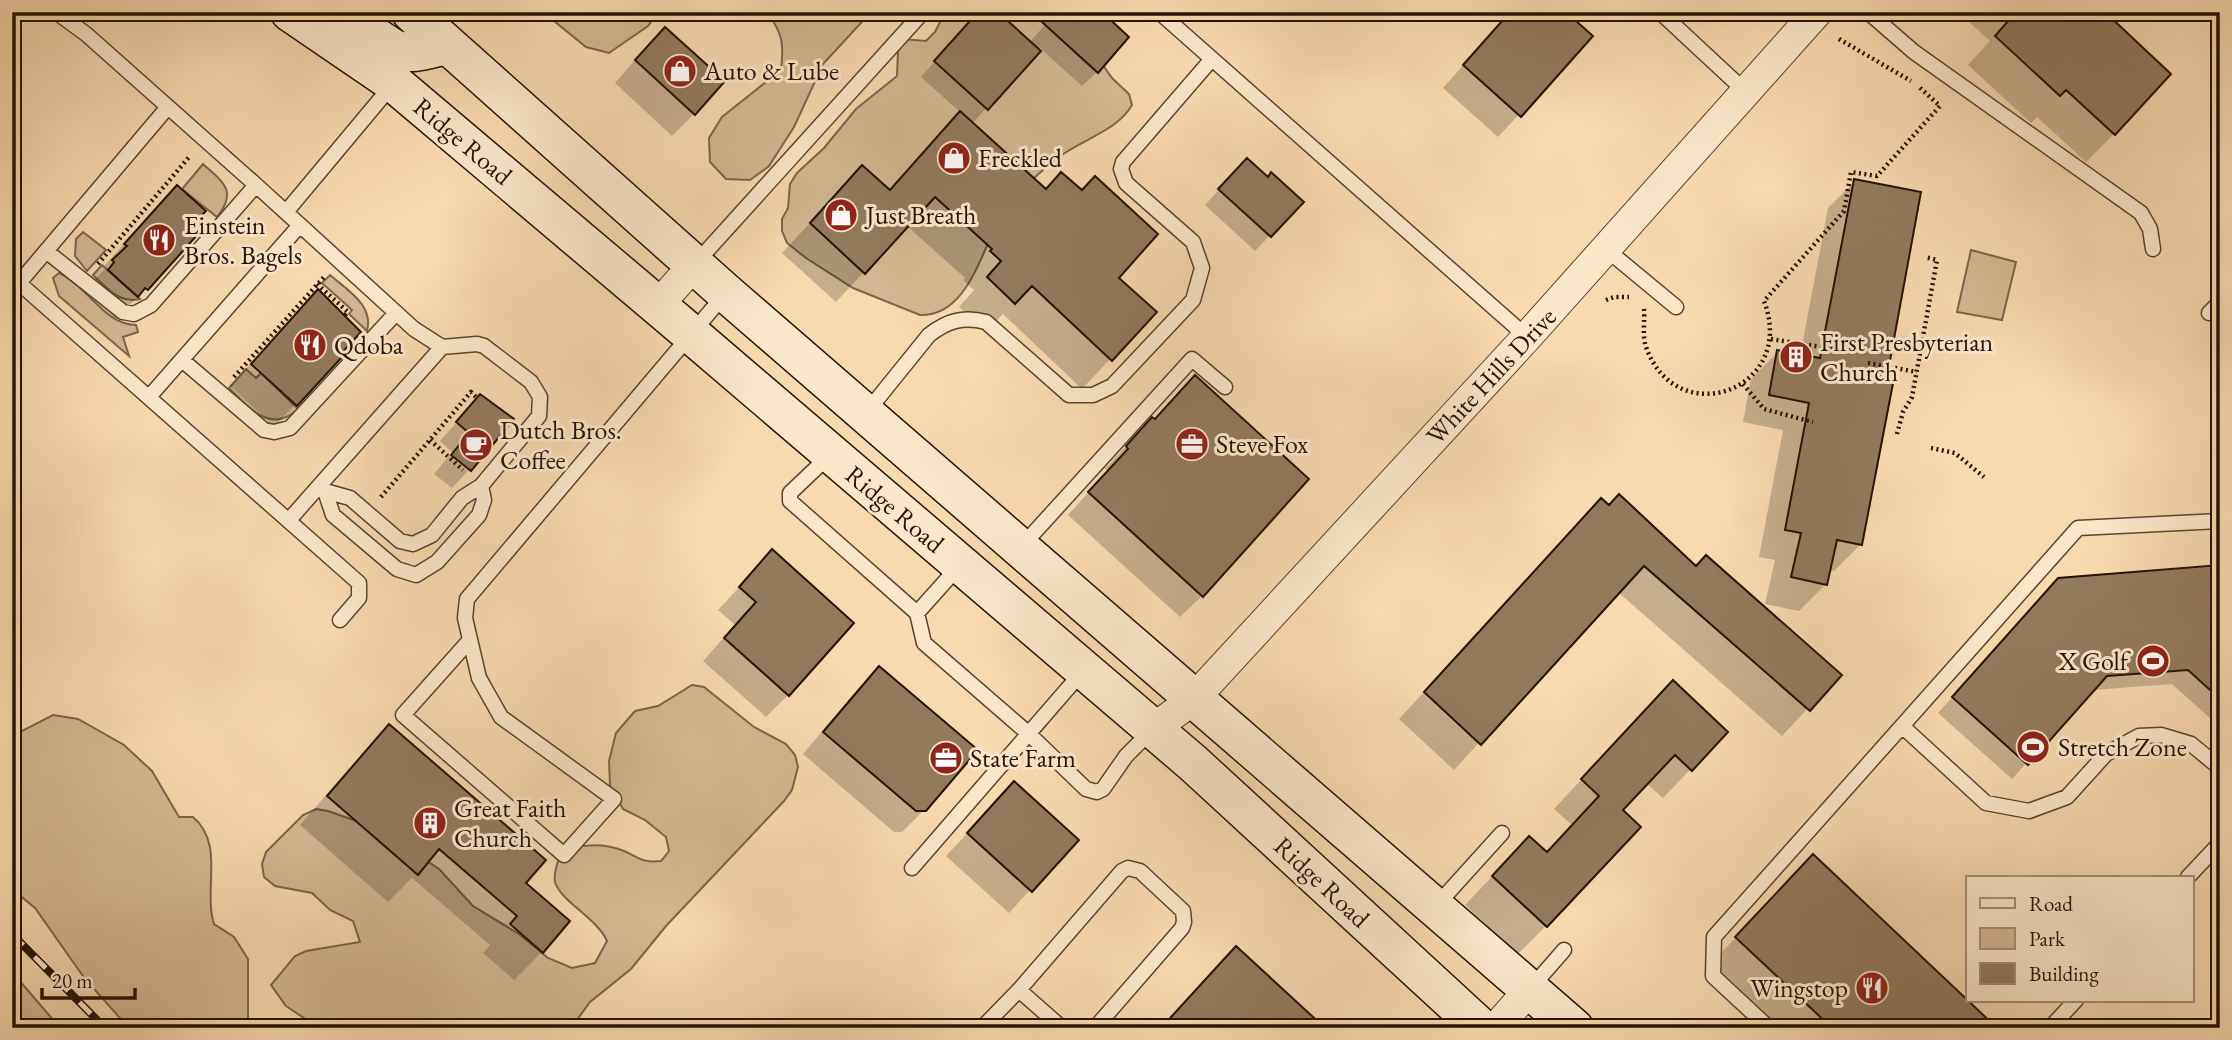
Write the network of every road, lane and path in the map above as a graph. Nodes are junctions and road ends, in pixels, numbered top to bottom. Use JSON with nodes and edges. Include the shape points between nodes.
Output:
{"nodes":[{"id":1,"x":57,"y":12,"type":"edge"},
{"id":2,"x":290,"y":12,"type":"edge"},
{"id":3,"x":338,"y":12,"type":"edge"},
{"id":4,"x":411,"y":12,"type":"edge"},
{"id":5,"x":923,"y":12,"type":"edge"},
{"id":6,"x":1159,"y":12,"type":"edge"},
{"id":7,"x":1817,"y":12,"type":"edge"},
{"id":8,"x":1868,"y":12,"type":"edge"},
{"id":9,"x":1665,"y":14,"type":"edge"},
{"id":10,"x":1839,"y":39,"type":"dead end"},
{"id":11,"x":447,"y":45,"type":"junction"},
{"id":12,"x":1211,"y":60,"type":"junction"},
{"id":13,"x":394,"y":83,"type":"junction"},
{"id":14,"x":1746,"y":92,"type":"junction"},
{"id":15,"x":167,"y":108,"type":"junction"},
{"id":16,"x":204,"y":140,"type":"junction"},
{"id":17,"x":256,"y":185,"type":"junction"},
{"id":18,"x":286,"y":212,"type":"junction"},
{"id":19,"x":300,"y":225,"type":"junction"},
{"id":20,"x":2153,"y":248,"type":"dead end"},
{"id":21,"x":1606,"y":249,"type":"junction"},
{"id":22,"x":46,"y":251,"type":"junction"},
{"id":23,"x":1925,"y":257,"type":"dead end"},
{"id":24,"x":338,"y":260,"type":"junction"},
{"id":25,"x":100,"y":261,"type":"dead end"},
{"id":26,"x":694,"y":265,"type":"junction"},
{"id":27,"x":317,"y":284,"type":"junction"},
{"id":28,"x":726,"y":293,"type":"junction"},
{"id":29,"x":1606,"y":300,"type":"dead end"},
{"id":30,"x":2220,"y":302,"type":"edge"},
{"id":31,"x":658,"y":305,"type":"junction"},
{"id":32,"x":1676,"y":307,"type":"dead end"},
{"id":33,"x":396,"y":313,"type":"junction"},
{"id":34,"x":2209,"y":313,"type":"dead end"},
{"id":35,"x":344,"y":316,"type":"dead end"},
{"id":36,"x":691,"y":334,"type":"junction"},
{"id":37,"x":1527,"y":337,"type":"junction"},
{"id":38,"x":1771,"y":339,"type":"junction"},
{"id":39,"x":442,"y":347,"type":"junction"},
{"id":40,"x":1846,"y":351,"type":"dead end"},
{"id":41,"x":182,"y":360,"type":"junction"},
{"id":42,"x":1868,"y":363,"type":"dead end"},
{"id":43,"x":1917,"y":372,"type":"junction"},
{"id":44,"x":1743,"y":384,"type":"junction"},
{"id":45,"x":1224,"y":387,"type":"dead end"},
{"id":46,"x":220,"y":393,"type":"junction"},
{"id":47,"x":149,"y":397,"type":"junction"},
{"id":48,"x":477,"y":398,"type":"dead end"},
{"id":49,"x":865,"y":414,"type":"junction"},
{"id":50,"x":1813,"y":422,"type":"dead end"},
{"id":51,"x":1897,"y":434,"type":"dead end"},
{"id":52,"x":430,"y":440,"type":"junction"},
{"id":53,"x":1931,"y":448,"type":"dead end"},
{"id":54,"x":830,"y":455,"type":"junction"},
{"id":55,"x":467,"y":474,"type":"dead end"},
{"id":56,"x":1984,"y":477,"type":"dead end"},
{"id":57,"x":481,"y":486,"type":"junction"},
{"id":58,"x":323,"y":488,"type":"junction"},
{"id":59,"x":374,"y":506,"type":"dead end"},
{"id":60,"x":289,"y":520,"type":"junction"},
{"id":61,"x":2220,"y":521,"type":"edge"},
{"id":62,"x":1020,"y":548,"type":"junction"},
{"id":63,"x":961,"y":564,"type":"junction"},
{"id":64,"x":917,"y":613,"type":"junction"},
{"id":65,"x":340,"y":620,"type":"dead end"},
{"id":66,"x":469,"y":640,"type":"junction"},
{"id":67,"x":1084,"y":670,"type":"junction"},
{"id":68,"x":1194,"y":699,"type":"junction"},
{"id":69,"x":1902,"y":726,"type":"junction"},
{"id":70,"x":1153,"y":729,"type":"junction"},
{"id":71,"x":1029,"y":734,"type":"junction"},
{"id":72,"x":2220,"y":768,"type":"edge"},
{"id":73,"x":1502,"y":833,"type":"dead end"},
{"id":74,"x":2220,"y":843,"type":"edge"},
{"id":75,"x":912,"y":868,"type":"dead end"},
{"id":76,"x":2189,"y":876,"type":"edge"},
{"id":77,"x":1435,"y":908,"type":"junction"},
{"id":78,"x":1564,"y":950,"type":"dead end"},
{"id":79,"x":1019,"y":989,"type":"junction"},
{"id":80,"x":1530,"y":990,"type":"junction"},
{"id":81,"x":2074,"y":1002,"type":"edge"},
{"id":82,"x":982,"y":1028,"type":"edge"},
{"id":83,"x":1062,"y":1028,"type":"edge"},
{"id":84,"x":1095,"y":1028,"type":"edge"},
{"id":85,"x":1481,"y":1028,"type":"edge"},
{"id":86,"x":1496,"y":1028,"type":"edge"},
{"id":87,"x":1574,"y":1028,"type":"edge"},
{"id":88,"x":1769,"y":1028,"type":"edge"},
{"id":89,"x":2050,"y":1028,"type":"edge"}],
"edges":[{"from":1,"to":15,"type":"lane"},
{"from":2,"to":13,"type":"main road","name":"Ridge Road"},
{"from":3,"to":11,"type":"main road","via":[[404,53]]},
{"from":4,"to":11,"type":"main road","name":"Ridge Road"},
{"from":5,"to":26,"type":"lane"},
{"from":6,"to":12,"type":"lane"},
{"from":7,"to":14,"type":"street","name":"White Hills Drive"},
{"from":8,"to":20,"type":"lane","via":[[1914,52],[2141,213]]},
{"from":9,"to":14,"type":"lane"},
{"from":10,"to":38,"type":"path","via":[[1916,83],[1940,106],[1877,176],[1851,172],[1844,211],[1764,301]]},
{"from":11,"to":26,"type":"main road","name":"Ridge Road"},
{"from":12,"to":37,"type":"lane"},
{"from":12,"to":49,"type":"lane","via":[[1123,162],[1126,183],[1193,242],[1202,268],[1193,300],[1112,386],[1093,395],[1069,395],[986,322],[972,318],[956,320],[929,335]]},
{"from":13,"to":18,"type":"lane"},
{"from":13,"to":31,"type":"main road","name":"Ridge Road"},
{"from":14,"to":21,"type":"street","name":"White Hills Drive"},
{"from":15,"to":16,"type":"lane"},
{"from":15,"to":22,"type":"lane"},
{"from":16,"to":17,"type":"lane"},
{"from":16,"to":25,"type":"path"},
{"from":17,"to":18,"type":"lane"},
{"from":17,"to":22,"type":"lane","via":[[151,305],[134,314],[123,312]]},
{"from":18,"to":19,"type":"lane"},
{"from":19,"to":24,"type":"lane"},
{"from":19,"to":41,"type":"lane"},
{"from":21,"to":32,"type":"lane"},
{"from":21,"to":37,"type":"street","name":"White Hills Drive"},
{"from":22,"to":47,"type":"lane","via":[[19,283]]},
{"from":23,"to":43,"type":"path","via":[[1937,260]]},
{"from":24,"to":27,"type":"path"},
{"from":24,"to":33,"type":"lane"},
{"from":26,"to":28,"type":"main road","name":"Ridge Road"},
{"from":26,"to":31,"type":"street"},
{"from":27,"to":35,"type":"path","via":[[348,312]]},
{"from":27,"to":46,"type":"path"},
{"from":28,"to":36,"type":"lane"},
{"from":28,"to":49,"type":"main road","name":"Ridge Road"},
{"from":29,"to":44,"type":"path","via":[[1629,297],[1644,308],[1645,345],[1672,383],[1700,394],[1729,391]]},
{"from":30,"to":34,"type":"lane"},
{"from":31,"to":36,"type":"main road","name":"Ridge Road"},
{"from":33,"to":39,"type":"lane"},
{"from":33,"to":46,"type":"lane","via":[[290,428],[264,430]]},
{"from":36,"to":54,"type":"main road","name":"Ridge Road"},
{"from":36,"to":66,"type":"lane","via":[[467,598]]},
{"from":37,"to":68,"type":"street","name":"White Hills Drive"},
{"from":38,"to":40,"type":"path"},
{"from":38,"to":44,"type":"path","via":[[1760,366]]},
{"from":39,"to":57,"type":"lane","via":[[484,346],[531,382],[540,397],[539,416]]},
{"from":39,"to":58,"type":"lane"},
{"from":41,"to":46,"type":"lane"},
{"from":41,"to":47,"type":"lane"},
{"from":42,"to":43,"type":"path"},
{"from":43,"to":51,"type":"path"},
{"from":44,"to":50,"type":"path","via":[[1765,409]]},
{"from":45,"to":62,"type":"lane","via":[[1192,359]]},
{"from":47,"to":60,"type":"lane"},
{"from":48,"to":52,"type":"path","via":[[471,392]]},
{"from":49,"to":62,"type":"main road","name":"Ridge Road"},
{"from":52,"to":55,"type":"path"},
{"from":52,"to":59,"type":"path"},
{"from":53,"to":56,"type":"path","via":[[1955,453]]},
{"from":54,"to":63,"type":"main road","name":"Ridge Road"},
{"from":54,"to":64,"type":"lane","via":[[790,493],[790,500]]},
{"from":57,"to":58,"type":"lane","via":[[463,498],[432,535],[413,544],[400,541],[350,498]]},
{"from":57,"to":58,"type":"lane","via":[[480,515],[437,562],[416,575],[397,569],[333,515]]},
{"from":58,"to":60,"type":"lane"},
{"from":60,"to":65,"type":"lane","via":[[359,583],[359,598]]},
{"from":61,"to":69,"type":"lane","via":[[2078,528]]},
{"from":62,"to":68,"type":"main road","name":"Ridge Road"},
{"from":63,"to":64,"type":"lane"},
{"from":63,"to":67,"type":"main road","name":"Ridge Road"},
{"from":64,"to":71,"type":"lane","via":[[924,643]]},
{"from":66,"to":66,"type":"lane","via":[[403,715],[564,855],[614,799],[501,717],[479,678]]},
{"from":67,"to":70,"type":"main road","name":"Ridge Road"},
{"from":67,"to":71,"type":"lane"},
{"from":68,"to":70,"type":"street","name":"White Hills Drive"},
{"from":68,"to":77,"type":"main road","name":"Ridge Road"},
{"from":69,"to":72,"type":"lane","via":[[1986,803],[2029,811],[2067,797],[2106,754],[2138,736],[2191,744]]},
{"from":69,"to":88,"type":"lane","via":[[1714,937],[1713,975]]},
{"from":70,"to":71,"type":"lane","via":[[1097,792],[1086,789]]},
{"from":70,"to":85,"type":"main road","name":"Ridge Road"},
{"from":71,"to":75,"type":"lane"},
{"from":73,"to":77,"type":"lane"},
{"from":74,"to":76,"type":"lane"},
{"from":77,"to":80,"type":"main road","name":"Ridge Road"},
{"from":78,"to":80,"type":"lane"},
{"from":79,"to":82,"type":"lane"},
{"from":79,"to":83,"type":"lane"},
{"from":79,"to":84,"type":"lane","via":[[1122,871],[1140,871],[1183,911],[1185,922]]},
{"from":80,"to":86,"type":"street"},
{"from":80,"to":87,"type":"main road","name":"Ridge Road"},
{"from":81,"to":89,"type":"lane"}]}
